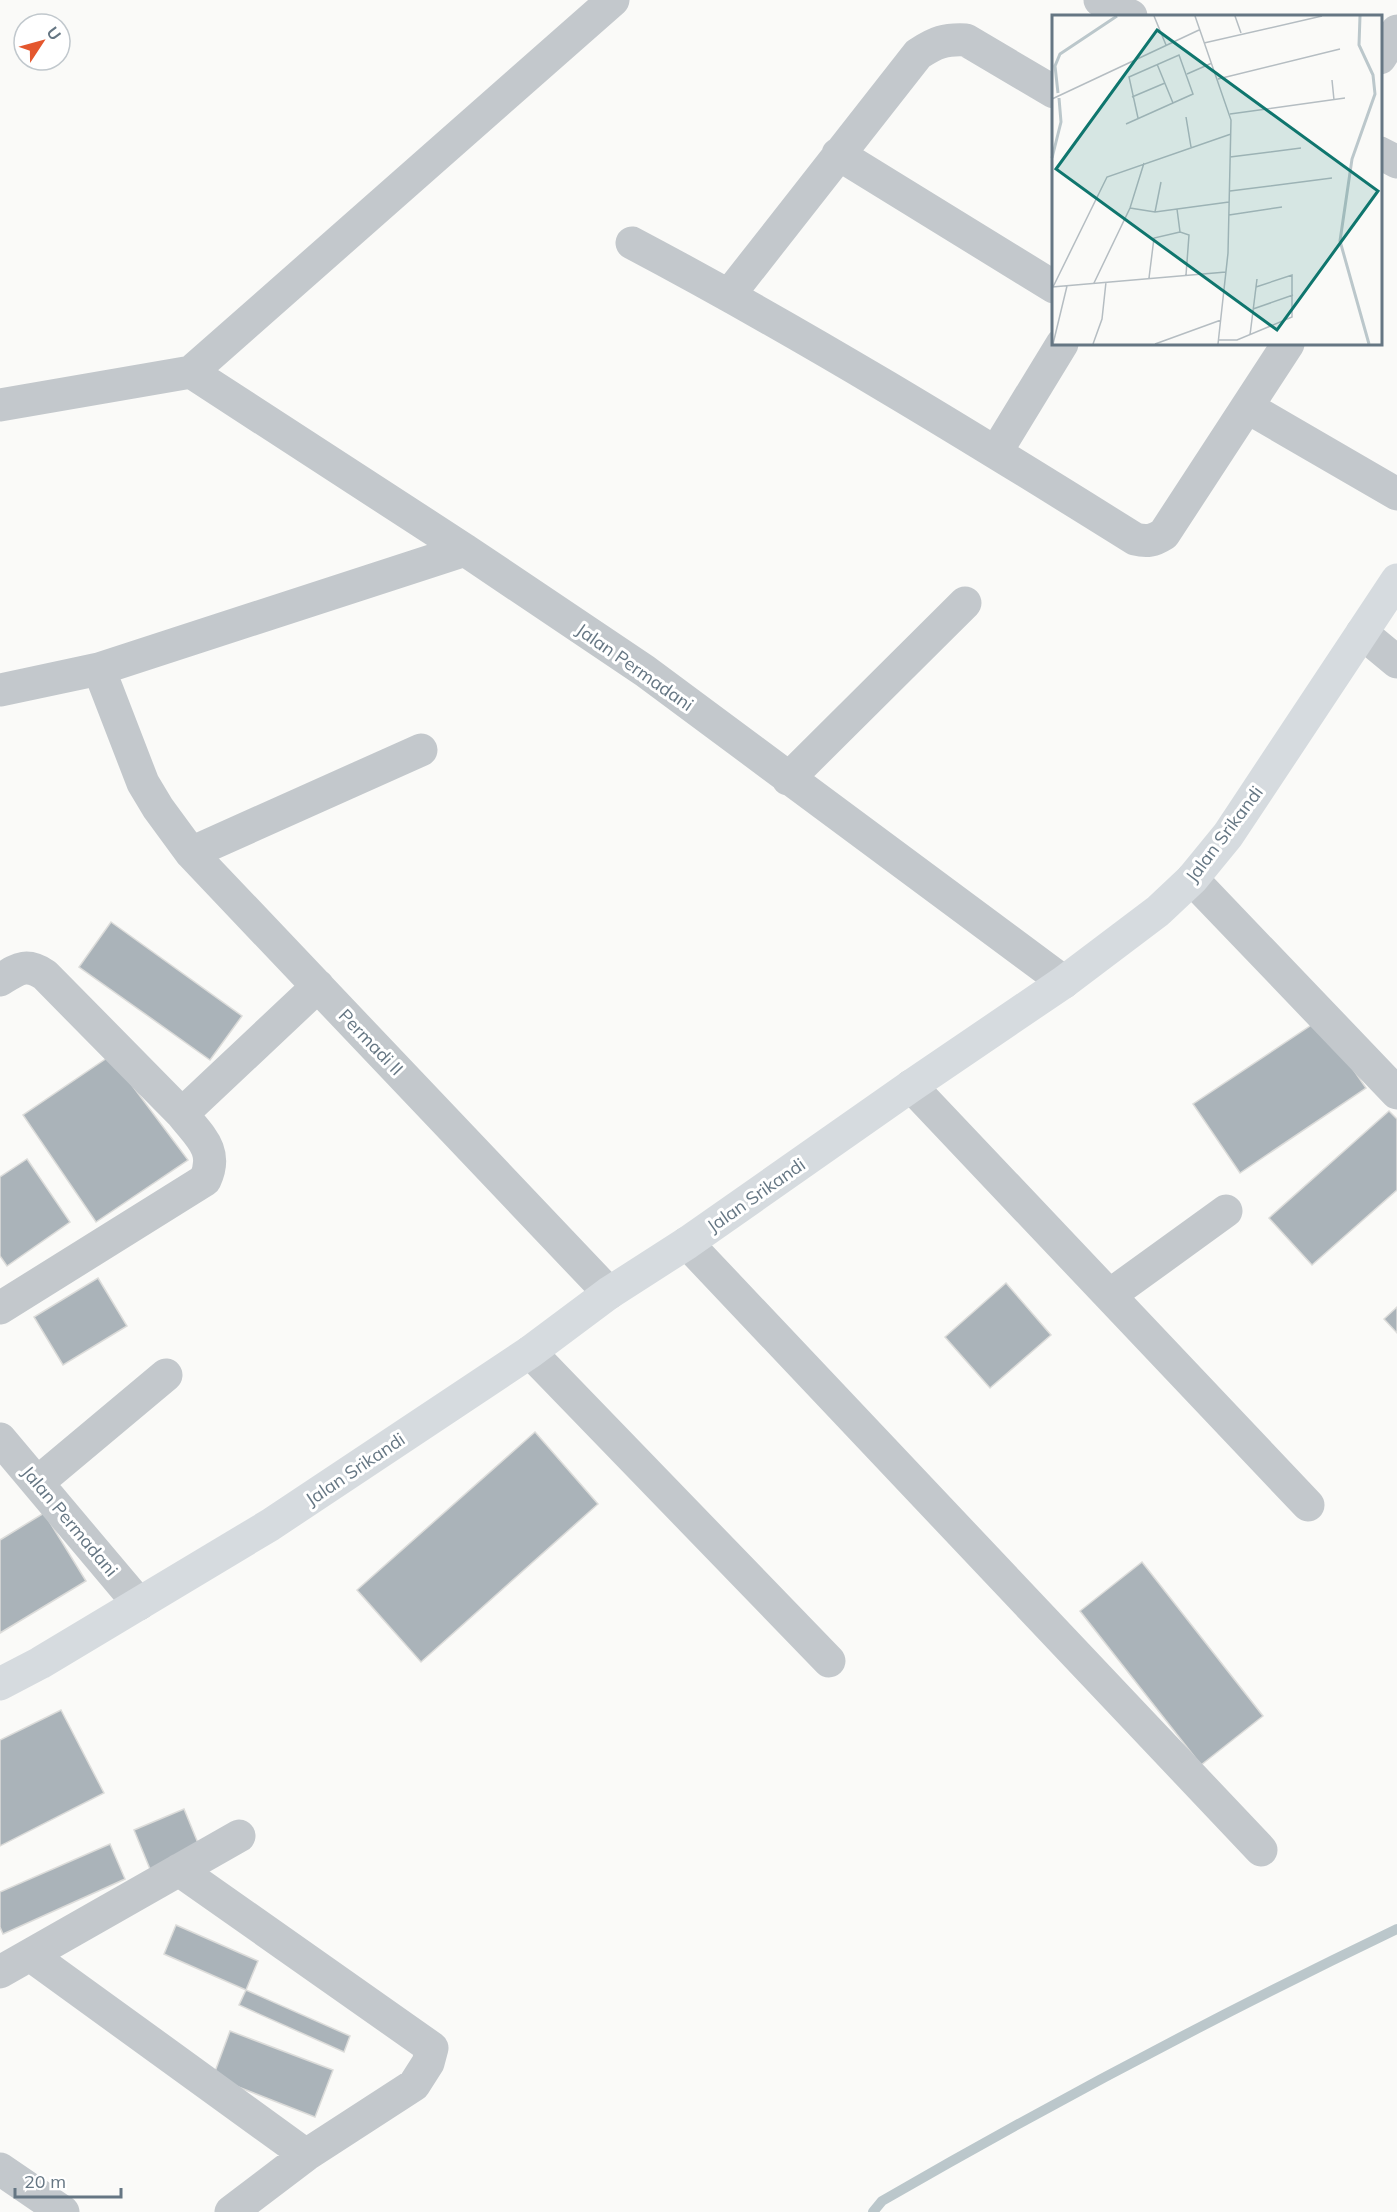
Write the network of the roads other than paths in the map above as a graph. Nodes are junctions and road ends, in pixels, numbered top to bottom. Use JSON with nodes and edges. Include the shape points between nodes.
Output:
{"nodes":[{"id":1,"x":613,"y":0,"type":"edge"},
{"id":2,"x":1100,"y":0,"type":"edge"},
{"id":3,"x":1129,"y":15,"type":"edge"},
{"id":4,"x":1397,"y":31,"type":"edge"},
{"id":5,"x":1382,"y":55,"type":"edge"},
{"id":6,"x":1052,"y":91,"type":"edge"},
{"id":7,"x":838,"y":154,"type":"junction"},
{"id":8,"x":1382,"y":154,"type":"edge"},
{"id":9,"x":1397,"y":162,"type":"edge"},
{"id":10,"x":632,"y":243,"type":"dead end"},
{"id":11,"x":1052,"y":286,"type":"edge"},
{"id":12,"x":729,"y":295,"type":"junction"},
{"id":13,"x":1061,"y":345,"type":"edge"},
{"id":14,"x":1287,"y":345,"type":"edge"},
{"id":15,"x":191,"y":372,"type":"junction"},
{"id":16,"x":0,"y":405,"type":"edge"},
{"id":17,"x":1247,"y":407,"type":"junction"},
{"id":18,"x":996,"y":452,"type":"junction"},
{"id":19,"x":1397,"y":494,"type":"edge"},
{"id":20,"x":465,"y":550,"type":"junction"},
{"id":21,"x":1397,"y":580,"type":"edge"},
{"id":22,"x":965,"y":603,"type":"dead end"},
{"id":23,"x":1362,"y":633,"type":"junction"},
{"id":24,"x":1397,"y":662,"type":"edge"},
{"id":25,"x":99,"y":669,"type":"junction"},
{"id":26,"x":0,"y":690,"type":"edge"},
{"id":27,"x":421,"y":750,"type":"dead end"},
{"id":28,"x":788,"y":779,"type":"junction"},
{"id":29,"x":191,"y":853,"type":"junction"},
{"id":30,"x":1192,"y":879,"type":"junction"},
{"id":31,"x":0,"y":980,"type":"edge"},
{"id":32,"x":1064,"y":982,"type":"junction"},
{"id":33,"x":318,"y":986,"type":"junction"},
{"id":34,"x":911,"y":1086,"type":"junction"},
{"id":35,"x":1397,"y":1093,"type":"edge"},
{"id":36,"x":182,"y":1114,"type":"junction"},
{"id":37,"x":1226,"y":1211,"type":"dead end"},
{"id":38,"x":687,"y":1243,"type":"junction"},
{"id":39,"x":609,"y":1293,"type":"junction"},
{"id":40,"x":1110,"y":1295,"type":"junction"},
{"id":41,"x":0,"y":1308,"type":"edge"},
{"id":42,"x":530,"y":1352,"type":"junction"},
{"id":43,"x":166,"y":1375,"type":"dead end"},
{"id":44,"x":0,"y":1439,"type":"edge"},
{"id":45,"x":37,"y":1483,"type":"junction"},
{"id":46,"x":1308,"y":1505,"type":"dead end"},
{"id":47,"x":139,"y":1604,"type":"junction"},
{"id":48,"x":829,"y":1661,"type":"dead end"},
{"id":49,"x":0,"y":1684,"type":"edge"},
{"id":50,"x":239,"y":1836,"type":"dead end"},
{"id":51,"x":1261,"y":1850,"type":"dead end"},
{"id":52,"x":179,"y":1870,"type":"junction"},
{"id":53,"x":30,"y":1955,"type":"junction"},
{"id":54,"x":0,"y":1972,"type":"edge"},
{"id":55,"x":306,"y":2155,"type":"junction"},
{"id":56,"x":0,"y":2169,"type":"edge"},
{"id":57,"x":63,"y":2212,"type":"edge"},
{"id":58,"x":231,"y":2212,"type":"edge"}],
"edges":[{"from":1,"to":15,"type":"street"},
{"from":2,"to":3,"type":"street"},
{"from":4,"to":5,"type":"street"},
{"from":6,"to":7,"type":"street","via":[[966,40],[934,43],[918,54]]},
{"from":7,"to":11,"type":"street"},
{"from":7,"to":12,"type":"street"},
{"from":8,"to":9,"type":"street"},
{"from":10,"to":12,"type":"street"},
{"from":12,"to":18,"type":"street"},
{"from":13,"to":18,"type":"street"},
{"from":14,"to":17,"type":"street"},
{"from":15,"to":16,"type":"street"},
{"from":15,"to":20,"type":"street","name":"Jalan Permadani"},
{"from":17,"to":18,"type":"street","via":[[1164,534],[1154,540],[1136,538]]},
{"from":17,"to":19,"type":"street"},
{"from":20,"to":25,"type":"street"},
{"from":20,"to":28,"type":"street","name":"Jalan Permadani","via":[[645,671]]},
{"from":21,"to":23,"type":"main road","name":"Jalan Srikandi"},
{"from":22,"to":28,"type":"street"},
{"from":23,"to":24,"type":"street"},
{"from":23,"to":30,"type":"main road","name":"Jalan Srikandi","via":[[1228,835]]},
{"from":25,"to":26,"type":"street"},
{"from":25,"to":29,"type":"street","name":"Permadi II","via":[[143,783]]},
{"from":27,"to":29,"type":"street"},
{"from":28,"to":32,"type":"street","name":"Jalan Permadani"},
{"from":29,"to":33,"type":"street","name":"Permadi II"},
{"from":30,"to":32,"type":"main road","name":"Jalan Srikandi","via":[[1158,911]]},
{"from":30,"to":35,"type":"street"},
{"from":31,"to":36,"type":"street","via":[[22,967],[36,968]]},
{"from":32,"to":34,"type":"main road","name":"Jalan Srikandi"},
{"from":33,"to":36,"type":"street"},
{"from":33,"to":39,"type":"street","name":"Permadi II"},
{"from":34,"to":38,"type":"main road","name":"Jalan Srikandi"},
{"from":34,"to":40,"type":"street"},
{"from":36,"to":41,"type":"street","via":[[209,1150],[211,1167],[205,1180]]},
{"from":37,"to":40,"type":"street"},
{"from":38,"to":39,"type":"main road","name":"Jalan Srikandi"},
{"from":38,"to":51,"type":"street"},
{"from":39,"to":42,"type":"main road","name":"Jalan Srikandi"},
{"from":40,"to":46,"type":"street"},
{"from":42,"to":47,"type":"main road","name":"Jalan Srikandi","via":[[270,1525]]},
{"from":42,"to":48,"type":"street"},
{"from":43,"to":45,"type":"street"},
{"from":44,"to":45,"type":"street","name":"Jalan Permadani"},
{"from":45,"to":47,"type":"street","name":"Jalan Permadani"},
{"from":47,"to":49,"type":"main road","name":"Jalan Srikandi"},
{"from":50,"to":52,"type":"street"},
{"from":52,"to":53,"type":"street"},
{"from":52,"to":55,"type":"street","via":[[432,2048],[414,2085]]},
{"from":53,"to":54,"type":"street"},
{"from":53,"to":55,"type":"street"},
{"from":55,"to":58,"type":"street"},
{"from":56,"to":57,"type":"street"}]}
